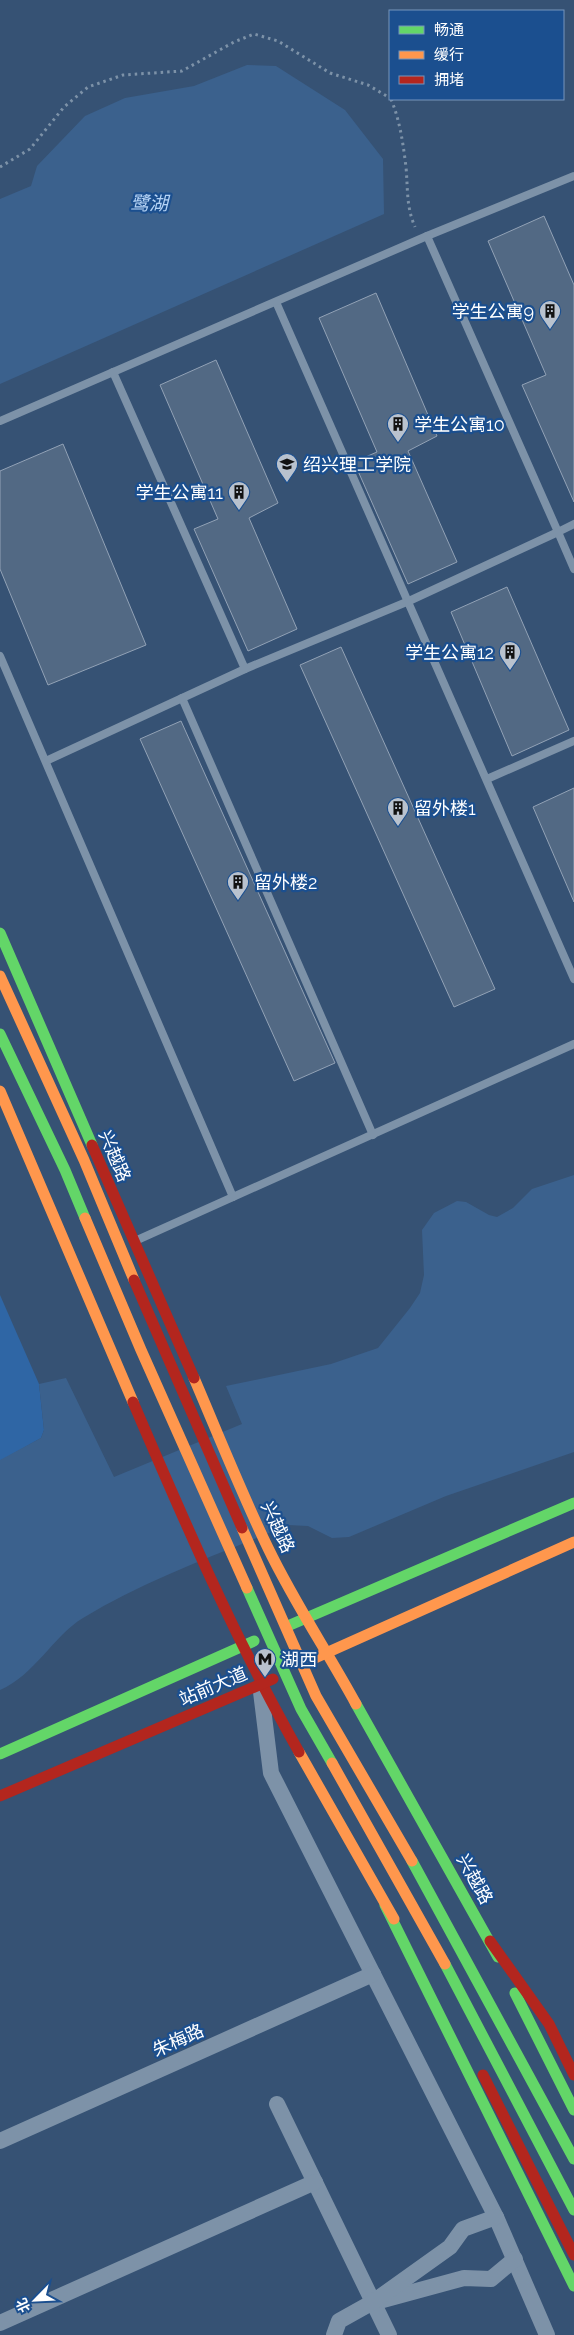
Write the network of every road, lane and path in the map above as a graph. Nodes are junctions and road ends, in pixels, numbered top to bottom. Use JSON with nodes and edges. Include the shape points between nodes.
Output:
{"nodes":[{"id":1,"x":389,"y":97,"type":"edge"},
{"id":2,"x":392,"y":100,"type":"edge"},
{"id":3,"x":0,"y":168,"type":"edge"},
{"id":4,"x":574,"y":176,"type":"edge"},
{"id":5,"x":427,"y":236,"type":"junction"},
{"id":6,"x":419,"y":240,"type":"junction"},
{"id":7,"x":276,"y":302,"type":"junction"},
{"id":8,"x":113,"y":372,"type":"junction"},
{"id":9,"x":0,"y":421,"type":"edge"},
{"id":10,"x":574,"y":524,"type":"edge"},
{"id":11,"x":558,"y":532,"type":"junction"},
{"id":12,"x":574,"y":569,"type":"edge"},
{"id":13,"x":409,"y":601,"type":"junction"},
{"id":14,"x":0,"y":656,"type":"edge"},
{"id":15,"x":245,"y":669,"type":"junction"},
{"id":16,"x":182,"y":698,"type":"junction"},
{"id":17,"x":574,"y":741,"type":"edge"},
{"id":18,"x":46,"y":761,"type":"junction"},
{"id":19,"x":487,"y":779,"type":"junction"},
{"id":20,"x":0,"y":933,"type":"edge"},
{"id":21,"x":0,"y":976,"type":"edge"},
{"id":22,"x":574,"y":979,"type":"edge"},
{"id":23,"x":0,"y":1034,"type":"edge"},
{"id":24,"x":574,"y":1044,"type":"edge"},
{"id":25,"x":0,"y":1091,"type":"edge"},
{"id":26,"x":373,"y":1135,"type":"junction"},
{"id":27,"x":233,"y":1197,"type":"junction"},
{"id":28,"x":134,"y":1242,"type":"junction"},
{"id":29,"x":574,"y":1503,"type":"edge"},
{"id":30,"x":574,"y":1542,"type":"edge"},
{"id":31,"x":304,"y":1618,"type":"junction"},
{"id":32,"x":242,"y":1647,"type":"junction"},
{"id":33,"x":327,"y":1652,"type":"junction"},
{"id":34,"x":260,"y":1685,"type":"junction"},
{"id":35,"x":0,"y":1754,"type":"edge"},
{"id":36,"x":0,"y":1796,"type":"edge"},
{"id":37,"x":385,"y":1905,"type":"junction"},
{"id":38,"x":490,"y":1941,"type":"junction"},
{"id":39,"x":373,"y":1974,"type":"junction"},
{"id":40,"x":574,"y":2075,"type":"edge"},
{"id":41,"x":277,"y":2104,"type":"dead end"},
{"id":42,"x":574,"y":2110,"type":"edge"},
{"id":43,"x":0,"y":2141,"type":"edge"},
{"id":44,"x":574,"y":2159,"type":"edge"},
{"id":45,"x":315,"y":2182,"type":"junction"},
{"id":46,"x":574,"y":2210,"type":"edge"},
{"id":47,"x":496,"y":2217,"type":"junction"},
{"id":48,"x":574,"y":2255,"type":"edge"},
{"id":49,"x":515,"y":2259,"type":"junction"},
{"id":50,"x":574,"y":2286,"type":"edge"},
{"id":51,"x":373,"y":2302,"type":"junction"},
{"id":52,"x":0,"y":2322,"type":"edge"},
{"id":53,"x":334,"y":2335,"type":"edge"},
{"id":54,"x":389,"y":2335,"type":"edge"},
{"id":55,"x":547,"y":2335,"type":"edge"}],
"edges":[{"from":1,"to":3,"type":"path","via":[[368,85],[330,73],[278,41],[254,34],[182,71],[123,76],[88,87],[64,107],[30,149]]},
{"from":2,"to":6,"type":"path","via":[[400,120],[408,210]]},
{"from":4,"to":5,"type":"lane"},
{"from":5,"to":6,"type":"lane"},
{"from":5,"to":11,"type":"lane"},
{"from":6,"to":7,"type":"lane"},
{"from":7,"to":8,"type":"lane"},
{"from":7,"to":13,"type":"lane"},
{"from":8,"to":9,"type":"lane"},
{"from":8,"to":15,"type":"lane"},
{"from":10,"to":11,"type":"lane"},
{"from":11,"to":12,"type":"lane"},
{"from":11,"to":13,"type":"lane"},
{"from":13,"to":15,"type":"lane"},
{"from":13,"to":19,"type":"lane"},
{"from":14,"to":18,"type":"lane"},
{"from":15,"to":16,"type":"lane"},
{"from":16,"to":18,"type":"lane"},
{"from":16,"to":26,"type":"lane"},
{"from":17,"to":19,"type":"lane"},
{"from":18,"to":27,"type":"lane"},
{"from":19,"to":22,"type":"lane"},
{"from":20,"to":28,"type":"main road","name":"兴越路"},
{"from":21,"to":44,"type":"main road","via":[[84,1160],[165,1355],[316,1696],[439,1907]]},
{"from":23,"to":46,"type":"main road","via":[[65,1170],[301,1710],[420,1917]]},
{"from":24,"to":26,"type":"lane"},
{"from":25,"to":32,"type":"main road","via":[[206,1574]]},
{"from":26,"to":27,"type":"lane"},
{"from":27,"to":28,"type":"lane"},
{"from":28,"to":31,"type":"main road","name":"兴越路","via":[[268,1548]]},
{"from":29,"to":31,"type":"main road","name":"站前大道"},
{"from":30,"to":33,"type":"main road","name":"站前大道"},
{"from":31,"to":32,"type":"main road","name":"站前大道"},
{"from":31,"to":33,"type":"main road","name":"兴越路"},
{"from":32,"to":34,"type":"main road"},
{"from":32,"to":35,"type":"main road","name":"站前大道"},
{"from":33,"to":34,"type":"main road","name":"站前大道"},
{"from":33,"to":38,"type":"main road","name":"兴越路"},
{"from":34,"to":36,"type":"main road","name":"站前大道"},
{"from":34,"to":37,"type":"main road"},
{"from":34,"to":39,"type":"street","via":[[271,1773]]},
{"from":37,"to":48,"type":"main road","via":[[499,2104]]},
{"from":37,"to":50,"type":"main road"},
{"from":38,"to":40,"type":"main road","via":[[549,2024]]},
{"from":38,"to":42,"type":"main road","name":"兴越路"},
{"from":39,"to":43,"type":"street","name":"朱梅路"},
{"from":39,"to":47,"type":"street"},
{"from":41,"to":45,"type":"street"},
{"from":45,"to":51,"type":"street"},
{"from":45,"to":52,"type":"street"},
{"from":47,"to":49,"type":"street"},
{"from":47,"to":51,"type":"street","via":[[462,2229],[450,2247]]},
{"from":49,"to":51,"type":"street","via":[[491,2279],[464,2278]]},
{"from":49,"to":55,"type":"street"},
{"from":51,"to":53,"type":"street","via":[[338,2321]]},
{"from":51,"to":54,"type":"street"}]}
